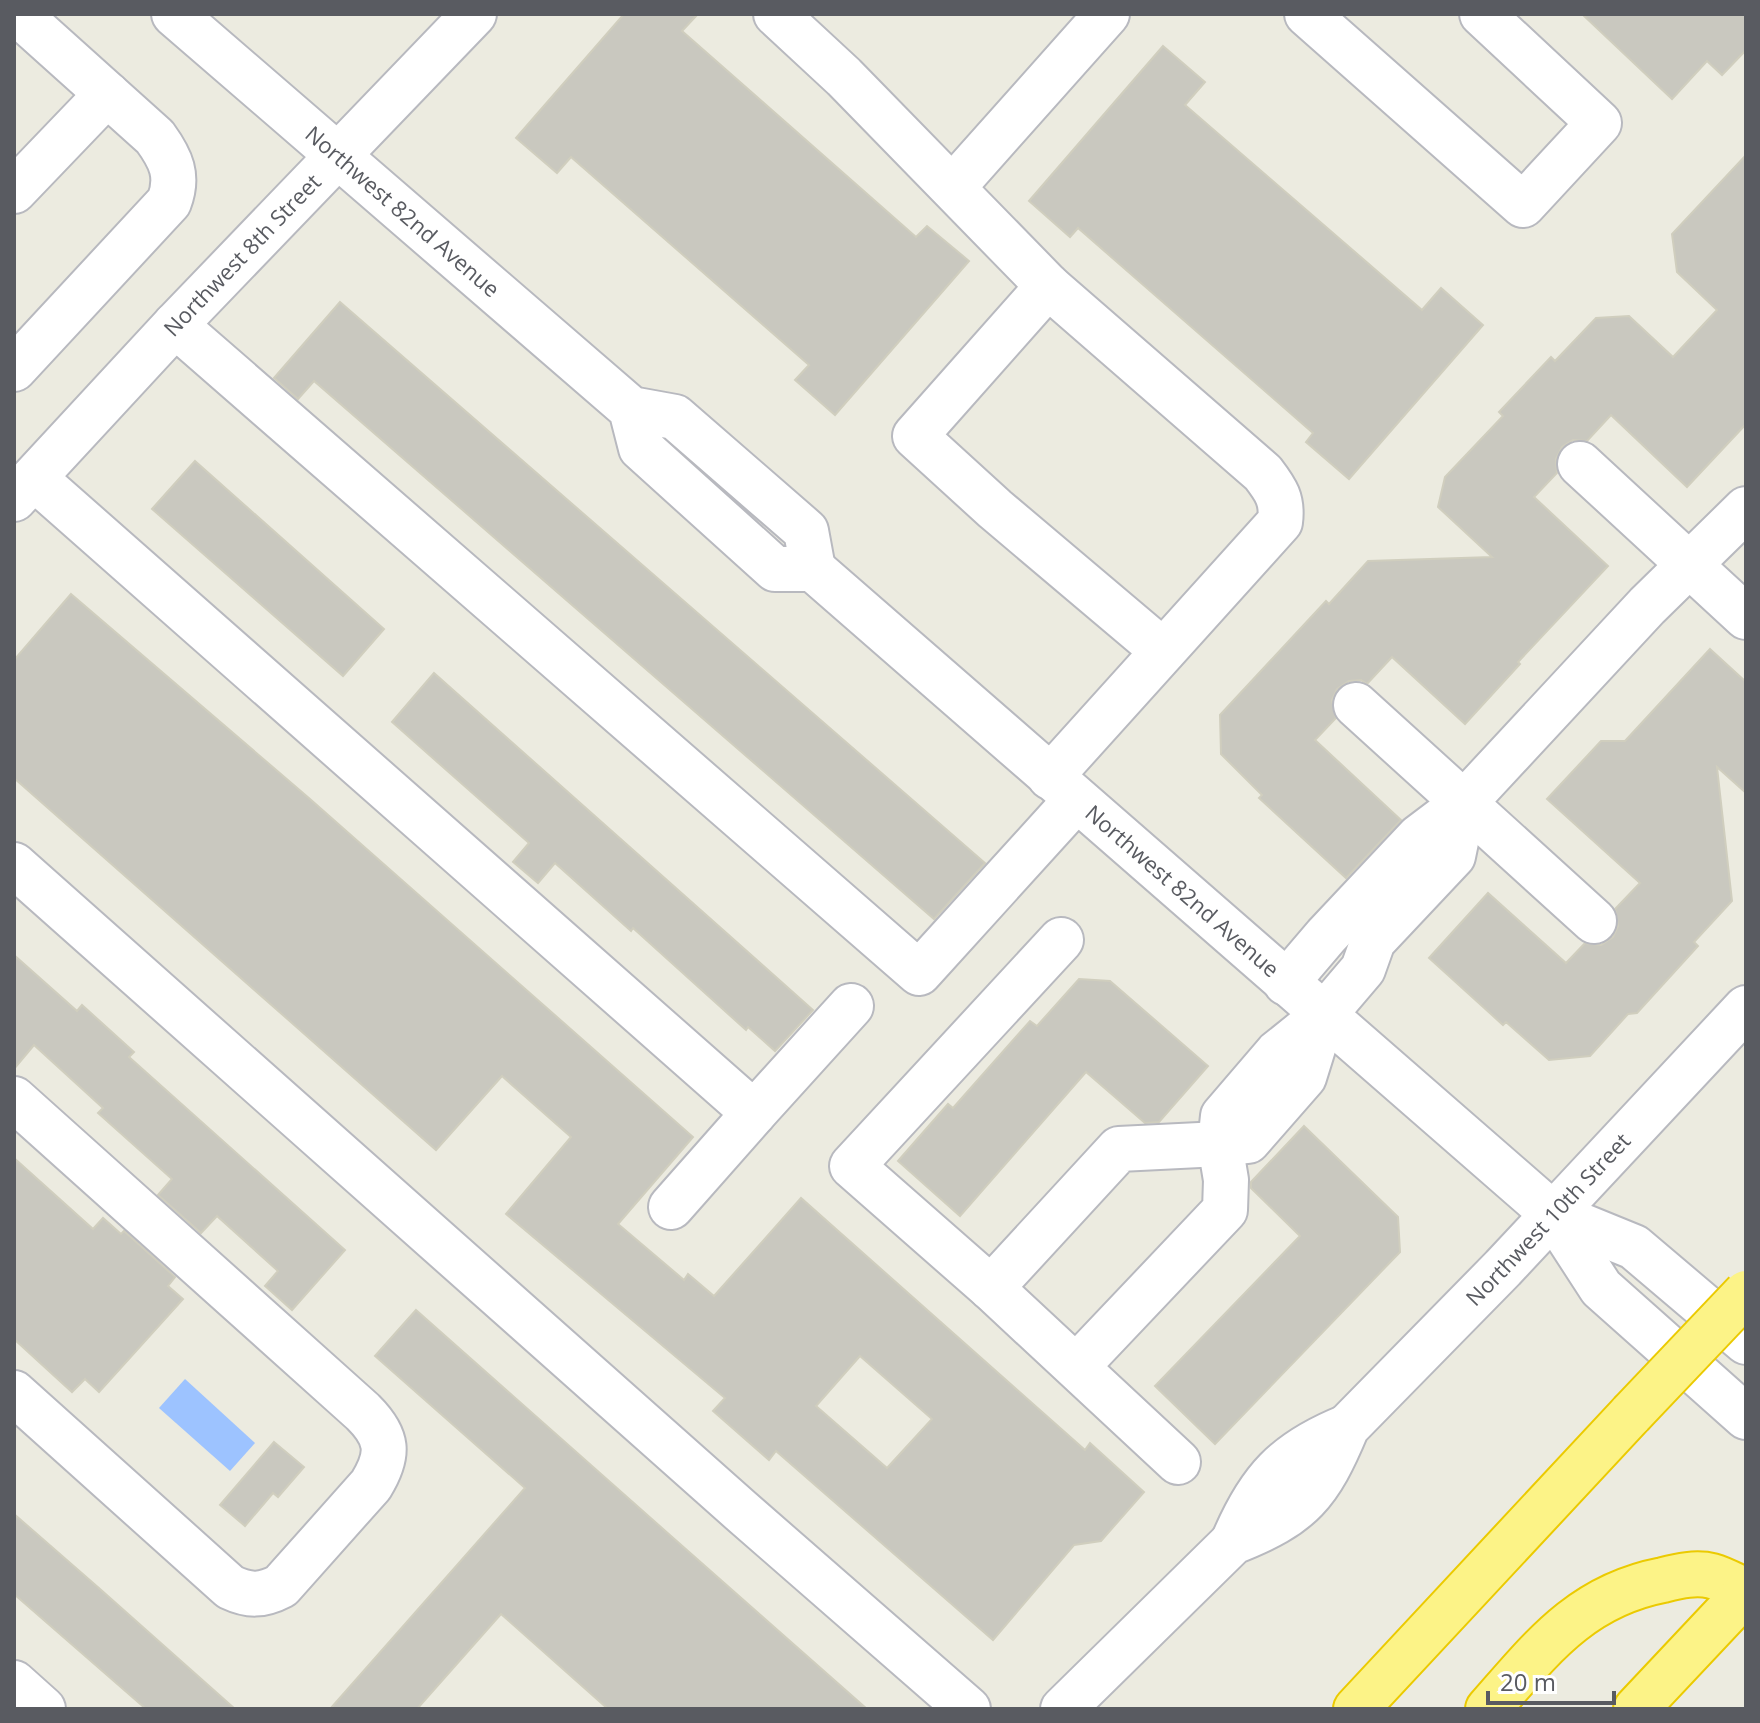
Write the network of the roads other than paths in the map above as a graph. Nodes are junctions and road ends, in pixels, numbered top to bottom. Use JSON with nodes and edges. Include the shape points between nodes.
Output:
{"nodes":[{"id":1,"x":18,"y":14,"type":"edge"},
{"id":2,"x":174,"y":14,"type":"edge"},
{"id":3,"x":474,"y":14,"type":"edge"},
{"id":4,"x":776,"y":14,"type":"edge"},
{"id":5,"x":1107,"y":14,"type":"edge"},
{"id":6,"x":1307,"y":14,"type":"edge"},
{"id":7,"x":1482,"y":14,"type":"edge"},
{"id":8,"x":107,"y":94,"type":"junction"},
{"id":9,"x":339,"y":155,"type":"junction"},
{"id":10,"x":953,"y":187,"type":"junction"},
{"id":11,"x":14,"y":191,"type":"edge"},
{"id":12,"x":1048,"y":286,"type":"junction"},
{"id":13,"x":175,"y":325,"type":"junction"},
{"id":14,"x":14,"y":369,"type":"edge"},
{"id":15,"x":1580,"y":464,"type":"dead end"},
{"id":16,"x":24,"y":488,"type":"edge"},
{"id":17,"x":1746,"y":509,"type":"edge"},
{"id":18,"x":1690,"y":566,"type":"junction"},
{"id":19,"x":1746,"y":617,"type":"edge"},
{"id":20,"x":1163,"y":651,"type":"junction"},
{"id":21,"x":1356,"y":705,"type":"dead end"},
{"id":22,"x":1063,"y":789,"type":"junction"},
{"id":23,"x":1464,"y":803,"type":"junction"},
{"id":24,"x":14,"y":865,"type":"edge"},
{"id":25,"x":1414,"y":879,"type":"junction"},
{"id":26,"x":1594,"y":921,"type":"dead end"},
{"id":27,"x":1061,"y":940,"type":"dead end"},
{"id":28,"x":1286,"y":983,"type":"junction"},
{"id":29,"x":851,"y":1006,"type":"dead end"},
{"id":30,"x":1746,"y":1008,"type":"edge"},
{"id":31,"x":1323,"y":1016,"type":"junction"},
{"id":32,"x":14,"y":1099,"type":"edge"},
{"id":33,"x":754,"y":1113,"type":"junction"},
{"id":34,"x":1220,"y":1144,"type":"junction"},
{"id":35,"x":671,"y":1207,"type":"dead end"},
{"id":36,"x":1553,"y":1214,"type":"junction"},
{"id":37,"x":991,"y":1288,"type":"junction"},
{"id":38,"x":1746,"y":1293,"type":"edge"},
{"id":39,"x":1746,"y":1342,"type":"edge"},
{"id":40,"x":1077,"y":1366,"type":"junction"},
{"id":41,"x":14,"y":1393,"type":"edge"},
{"id":42,"x":1746,"y":1417,"type":"edge"},
{"id":43,"x":1178,"y":1462,"type":"dead end"},
{"id":44,"x":1746,"y":1592,"type":"edge"},
{"id":45,"x":14,"y":1683,"type":"edge"},
{"id":46,"x":1649,"y":1696,"type":"edge"},
{"id":47,"x":43,"y":1709,"type":"edge"},
{"id":48,"x":968,"y":1709,"type":"edge"},
{"id":49,"x":1063,"y":1709,"type":"edge"},
{"id":50,"x":1356,"y":1709,"type":"edge"},
{"id":51,"x":1488,"y":1709,"type":"edge"}],
"edges":[{"from":1,"to":8,"type":"street"},
{"from":2,"to":9,"type":"street","name":"Northwest 82nd Avenue"},
{"from":3,"to":9,"type":"street","name":"Northwest 8th Street"},
{"from":4,"to":10,"type":"street"},
{"from":5,"to":10,"type":"street"},
{"from":6,"to":7,"type":"street","via":[[1523,205],[1599,123]]},
{"from":8,"to":11,"type":"street"},
{"from":8,"to":14,"type":"street","via":[[155,137],[174,172],[175,187],[169,202]]},
{"from":9,"to":13,"type":"street","name":"Northwest 8th Street"},
{"from":9,"to":22,"type":"street","name":"Northwest 82nd Avenue","via":[[631,409],[641,448],[775,569],[813,569]]},
{"from":10,"to":12,"type":"street"},
{"from":12,"to":20,"type":"street","via":[[1263,473],[1283,506],[1280,522]]},
{"from":12,"to":20,"type":"street","via":[[915,436]]},
{"from":13,"to":16,"type":"street","name":"Northwest 8th Street"},
{"from":13,"to":22,"type":"street","via":[[919,973]]},
{"from":15,"to":18,"type":"street"},
{"from":16,"to":33,"type":"street"},
{"from":17,"to":18,"type":"street"},
{"from":18,"to":19,"type":"street"},
{"from":18,"to":23,"type":"street"},
{"from":20,"to":22,"type":"street","via":[[1122,696]]},
{"from":21,"to":23,"type":"street"},
{"from":22,"to":28,"type":"street","name":"Northwest 82nd Avenue"},
{"from":23,"to":25,"type":"street","via":[[1453,856]]},
{"from":23,"to":26,"type":"street"},
{"from":24,"to":48,"type":"street"},
{"from":25,"to":28,"type":"street"},
{"from":25,"to":31,"type":"street","via":[[1373,941],[1363,969]]},
{"from":27,"to":37,"type":"street","via":[[852,1166]]},
{"from":28,"to":31,"type":"street","name":"Northwest 82nd Avenue"},
{"from":29,"to":33,"type":"street"},
{"from":30,"to":36,"type":"street","name":"Northwest 10th Street"},
{"from":31,"to":34,"type":"street","via":[[1304,1077],[1248,1141]]},
{"from":31,"to":36,"type":"street","name":"Northwest 82nd Avenue"},
{"from":32,"to":41,"type":"street","via":[[363,1412],[383,1437],[385,1452],[371,1485],[281,1586],[252,1595],[230,1587]]},
{"from":33,"to":35,"type":"street"},
{"from":34,"to":37,"type":"street","via":[[1119,1149]]},
{"from":34,"to":40,"type":"street","via":[[1225,1210]]},
{"from":36,"to":39,"type":"street","name":"Northwest 82nd Avenue","via":[[1634,1247]]},
{"from":36,"to":42,"type":"street","name":"Northwest 82nd Avenue","via":[[1601,1288]]},
{"from":36,"to":49,"type":"street","name":"Northwest 10th Street","via":[[1347,1427],[1308,1500],[1263,1530],[1233,1542]]},
{"from":37,"to":40,"type":"street"},
{"from":38,"to":50,"type":"highway","bridge":true},
{"from":40,"to":43,"type":"street"},
{"from":44,"to":46,"type":"highway"},
{"from":44,"to":51,"type":"highway","via":[[1711,1576],[1690,1574],[1606,1598],[1550,1639]]},
{"from":45,"to":47,"type":"street"}]}
